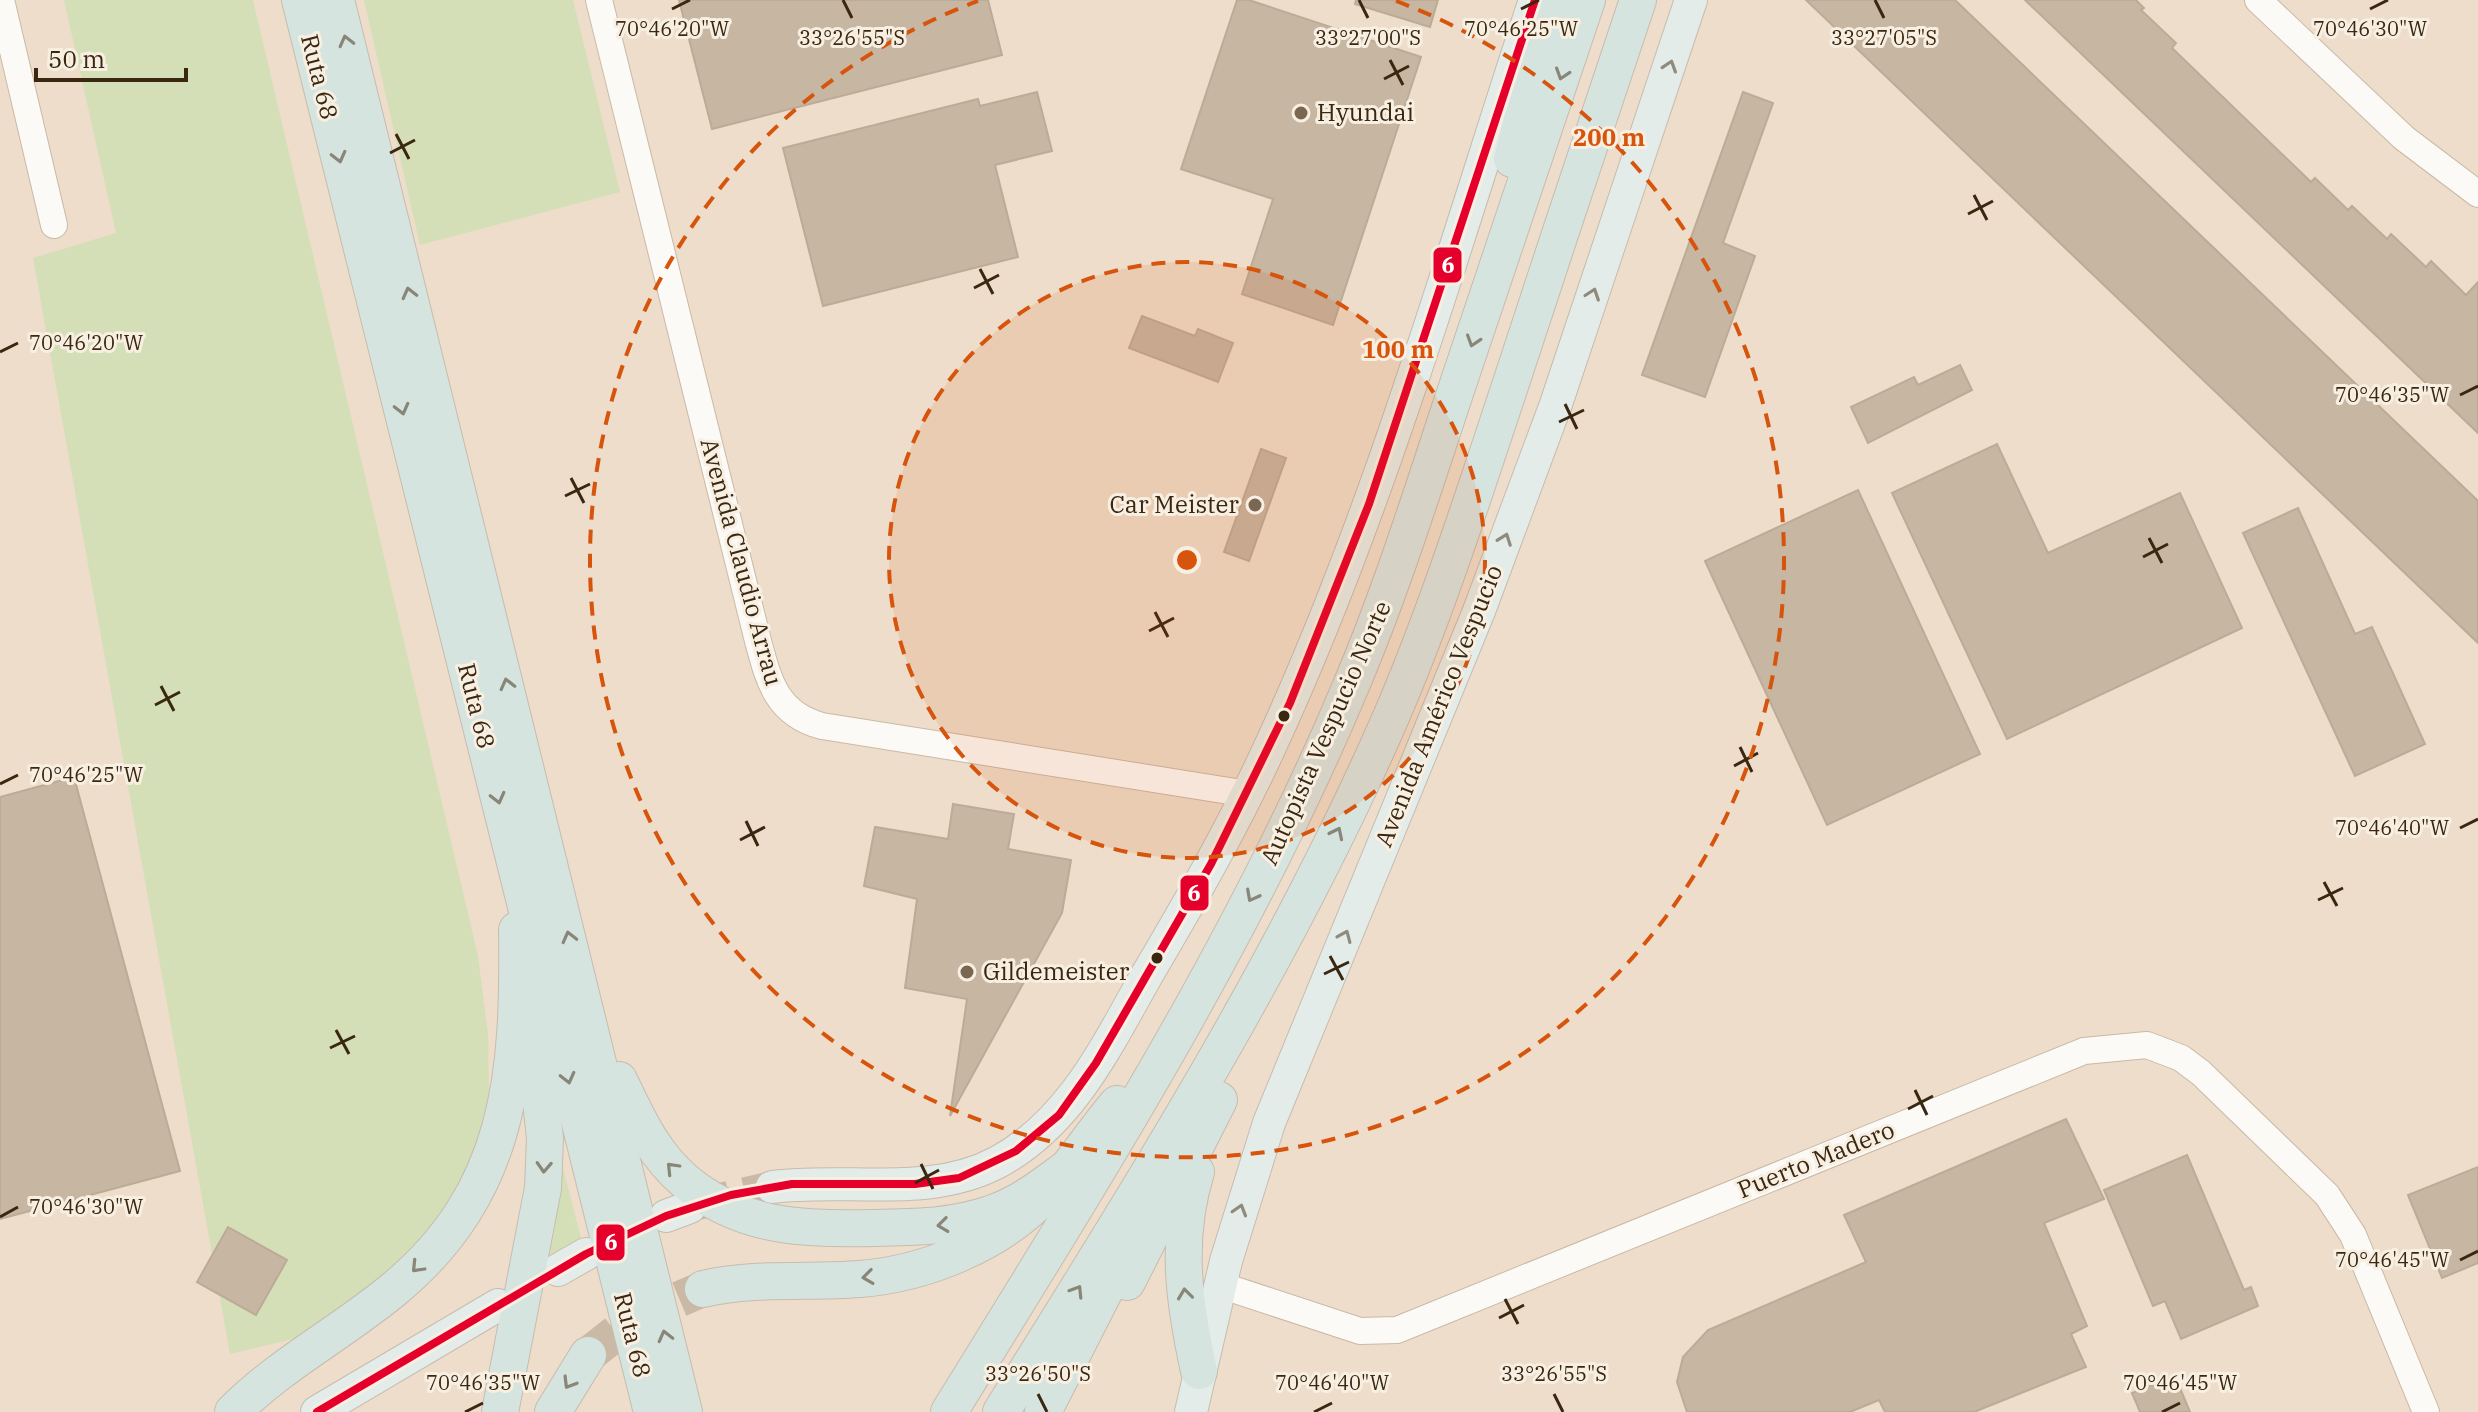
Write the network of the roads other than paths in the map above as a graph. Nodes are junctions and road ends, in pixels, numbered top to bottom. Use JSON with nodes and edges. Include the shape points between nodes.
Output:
{"nodes":[{"id":1,"x":1,"y":0,"type":"edge"},
{"id":2,"x":300,"y":0,"type":"edge"},
{"id":3,"x":336,"y":0,"type":"edge"},
{"id":4,"x":599,"y":0,"type":"edge"},
{"id":5,"x":1535,"y":0,"type":"edge"},
{"id":6,"x":1552,"y":0,"type":"edge"},
{"id":7,"x":1587,"y":0,"type":"edge"},
{"id":8,"x":1638,"y":0,"type":"edge"},
{"id":9,"x":1658,"y":0,"type":"edge"},
{"id":10,"x":1691,"y":0,"type":"edge"},
{"id":11,"x":2258,"y":0,"type":"edge"},
{"id":12,"x":1574,"y":189,"type":"junction"},
{"id":13,"x":2478,"y":194,"type":"edge"},
{"id":14,"x":54,"y":225,"type":"dead end"},
{"id":15,"x":1497,"y":267,"type":"junction"},
{"id":16,"x":1248,"y":794,"type":"junction"},
{"id":17,"x":516,"y":867,"type":"junction"},
{"id":18,"x":1249,"y":1001,"type":"junction"},
{"id":19,"x":588,"y":1012,"type":"junction"},
{"id":20,"x":1237,"y":1039,"type":"junction"},
{"id":21,"x":1173,"y":1040,"type":"junction"},
{"id":22,"x":1218,"y":1101,"type":"junction"},
{"id":23,"x":1063,"y":1171,"type":"junction"},
{"id":24,"x":772,"y":1187,"type":"tunnel mouth"},
{"id":25,"x":586,"y":1254,"type":"dead end"},
{"id":26,"x":558,"y":1270,"type":"dead end"},
{"id":27,"x":1220,"y":1285,"type":"junction"},
{"id":28,"x":703,"y":1289,"type":"tunnel mouth"},
{"id":29,"x":498,"y":1305,"type":"dead end"},
{"id":30,"x":588,"y":1355,"type":"tunnel mouth"},
{"id":31,"x":1199,"y":1371,"type":"junction"},
{"id":32,"x":233,"y":1412,"type":"edge"},
{"id":33,"x":317,"y":1412,"type":"edge"},
{"id":34,"x":500,"y":1412,"type":"edge"},
{"id":35,"x":553,"y":1412,"type":"edge"},
{"id":36,"x":652,"y":1412,"type":"edge"},
{"id":37,"x":684,"y":1412,"type":"edge"},
{"id":38,"x":949,"y":1412,"type":"edge"},
{"id":39,"x":1001,"y":1412,"type":"edge"},
{"id":40,"x":1043,"y":1412,"type":"edge"},
{"id":41,"x":1070,"y":1412,"type":"edge"},
{"id":42,"x":1191,"y":1412,"type":"edge"},
{"id":43,"x":2426,"y":1412,"type":"edge"}],
"edges":[{"from":1,"to":14,"type":"street"},
{"from":2,"to":17,"type":"highway","name":"Ruta 68","one_way":true},
{"from":19,"to":3,"type":"highway","name":"Ruta 68","one_way":true},
{"from":4,"to":16,"type":"street","name":"Avenida Claudio Arrau","via":[[758,641],[777,699],[805,722],[822,726]]},
{"from":5,"to":16,"type":"main road","via":[[1369,504]]},
{"from":6,"to":15,"type":"highway","via":[[1516,138]]},
{"from":7,"to":15,"type":"highway","name":"Autopista Vespucio Norte","one_way":true},
{"from":8,"to":12,"type":"highway","name":"Autopista Vespucio Norte"},
{"from":9,"to":12,"type":"highway"},
{"from":27,"to":10,"type":"main road","name":"Avenida Américo Vespucio","one_way":true,"via":[[1257,1157],[1293,1059],[1479,611],[1556,404]]},
{"from":11,"to":13,"type":"street","via":[[2404,138]]},
{"from":18,"to":12,"type":"highway","name":"Autopista Vespucio Norte","one_way":true,"via":[[1337,835],[1419,648]]},
{"from":15,"to":21,"type":"highway","name":"Autopista Vespucio Norte","one_way":true,"via":[[1405,545],[1349,691],[1263,875]]},
{"from":16,"to":24,"type":"main road","via":[[1096,1063],[1039,1135],[997,1163],[942,1182],[830,1181]]},
{"from":17,"to":32,"type":"highway","one_way":true,"via":[[518,1023],[513,1075],[499,1134],[476,1188],[443,1238],[394,1290],[288,1364]]},
{"from":17,"to":34,"type":"highway","one_way":true,"via":[[544,1161],[539,1215]]},
{"from":17,"to":36,"type":"highway","name":"Ruta 68","one_way":true},
{"from":18,"to":20,"type":"highway"},
{"from":39,"to":18,"type":"highway","name":"Autopista Vespucio Norte","one_way":true},
{"from":23,"to":19,"type":"highway","one_way":true,"via":[[1012,1205],[949,1224],[800,1229],[751,1219],[701,1193],[660,1156]]},
{"from":37,"to":19,"type":"highway","name":"Ruta 68","one_way":true},
{"from":20,"to":22,"type":"highway"},
{"from":20,"to":40,"type":"highway"},
{"from":21,"to":23,"type":"highway"},
{"from":21,"to":38,"type":"highway","name":"Autopista Vespucio Norte","via":[[1112,1150]]},
{"from":31,"to":22,"type":"highway","one_way":true,"via":[[1181,1263],[1193,1183]]},
{"from":22,"to":41,"type":"highway","via":[[1094,1349]]},
{"from":23,"to":28,"type":"highway","one_way":true,"via":[[1010,1223],[969,1248],[924,1266],[864,1279],[738,1282]]},
{"from":25,"to":26,"type":"main road"},
{"from":27,"to":31,"type":"main road","name":"Avenida Américo Vespucio"},
{"from":27,"to":43,"type":"street","name":"Puerto Madero","via":[[1360,1331],[1397,1330],[2084,1051],[2147,1045],[2201,1073],[2335,1204],[2353,1235]]},
{"from":29,"to":33,"type":"main road"},
{"from":30,"to":35,"type":"highway","one_way":true},
{"from":31,"to":42,"type":"main road","name":"Avenida Américo Vespucio"}]}
